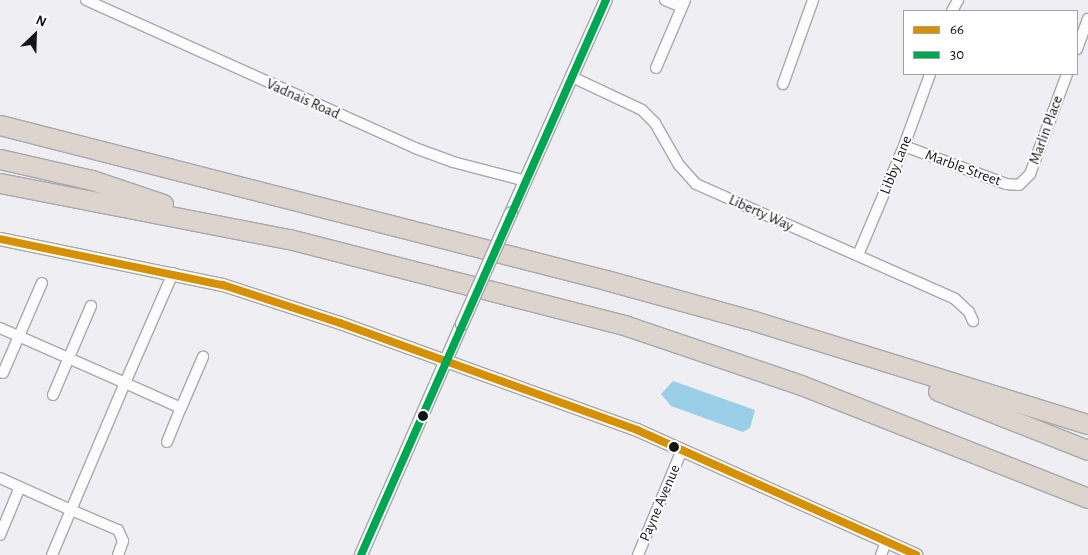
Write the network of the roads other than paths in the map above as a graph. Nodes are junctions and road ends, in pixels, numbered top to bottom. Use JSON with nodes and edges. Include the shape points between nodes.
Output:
{"nodes":[{"id":1,"x":86,"y":0,"type":"edge"},
{"id":2,"x":606,"y":0,"type":"edge"},
{"id":3,"x":665,"y":0,"type":"edge"},
{"id":4,"x":813,"y":0,"type":"edge"},
{"id":5,"x":683,"y":3,"type":"edge"},
{"id":6,"x":1088,"y":18,"type":"edge"},
{"id":7,"x":1078,"y":46,"type":"edge"},
{"id":8,"x":656,"y":68,"type":"dead end"},
{"id":9,"x":930,"y":75,"type":"edge"},
{"id":10,"x":1067,"y":75,"type":"edge"},
{"id":11,"x":572,"y":77,"type":"junction"},
{"id":12,"x":783,"y":84,"type":"dead end"},
{"id":13,"x":0,"y":125,"type":"edge"},
{"id":14,"x":904,"y":146,"type":"junction"},
{"id":15,"x":0,"y":159,"type":"edge"},
{"id":16,"x":526,"y":181,"type":"junction"},
{"id":17,"x":0,"y":183,"type":"edge"},
{"id":18,"x":1021,"y":184,"type":"joint"},
{"id":19,"x":226,"y":226,"type":"junction"},
{"id":20,"x":0,"y":239,"type":"edge"},
{"id":21,"x":858,"y":256,"type":"junction"},
{"id":22,"x":173,"y":273,"type":"junction"},
{"id":23,"x":42,"y":283,"type":"dead end"},
{"id":24,"x":91,"y":306,"type":"dead end"},
{"id":25,"x":748,"y":319,"type":"junction"},
{"id":26,"x":973,"y":321,"type":"dead end"},
{"id":27,"x":0,"y":328,"type":"edge"},
{"id":28,"x":19,"y":336,"type":"junction"},
{"id":29,"x":204,"y":357,"type":"dead end"},
{"id":30,"x":68,"y":358,"type":"junction"},
{"id":31,"x":446,"y":360,"type":"junction"},
{"id":32,"x":3,"y":373,"type":"dead end"},
{"id":33,"x":125,"y":383,"type":"junction"},
{"id":34,"x":53,"y":395,"type":"dead end"},
{"id":35,"x":1030,"y":407,"type":"junction"},
{"id":36,"x":181,"y":408,"type":"junction"},
{"id":37,"x":1088,"y":420,"type":"edge"},
{"id":38,"x":1088,"y":424,"type":"edge"},
{"id":39,"x":167,"y":442,"type":"dead end"},
{"id":40,"x":682,"y":450,"type":"junction"},
{"id":41,"x":1088,"y":450,"type":"edge"},
{"id":42,"x":0,"y":478,"type":"edge"},
{"id":43,"x":20,"y":488,"type":"junction"},
{"id":44,"x":1088,"y":498,"type":"edge"},
{"id":45,"x":71,"y":510,"type":"junction"},
{"id":46,"x":0,"y":535,"type":"edge"},
{"id":47,"x":886,"y":542,"type":"junction"},
{"id":48,"x":52,"y":555,"type":"edge"},
{"id":49,"x":118,"y":555,"type":"edge"},
{"id":50,"x":362,"y":555,"type":"edge"},
{"id":51,"x":638,"y":555,"type":"edge"},
{"id":52,"x":881,"y":555,"type":"edge"},
{"id":53,"x":916,"y":555,"type":"edge"}],
"edges":[{"from":1,"to":16,"type":"street","name":"Vadnais Road","via":[[350,121],[453,162]]},
{"from":2,"to":11,"type":"street"},
{"from":3,"to":5,"type":"street"},
{"from":4,"to":12,"type":"street"},
{"from":5,"to":8,"type":"street"},
{"from":6,"to":7,"type":"street"},
{"from":9,"to":14,"type":"street","name":"Libby Lane"},
{"from":10,"to":18,"type":"street","name":"Marlin Place","via":[[1030,174]]},
{"from":11,"to":16,"type":"street"},
{"from":11,"to":21,"type":"street","name":"Liberty Way","via":[[642,110],[655,123],[680,165],[696,184]]},
{"from":13,"to":25,"type":"highway"},
{"from":14,"to":18,"type":"street","name":"Marble Street","via":[[1006,184]]},
{"from":14,"to":21,"type":"street","name":"Libby Lane"},
{"from":15,"to":19,"type":"highway","via":[[92,180]]},
{"from":16,"to":31,"type":"street","bridge":true},
{"from":17,"to":19,"type":"highway"},
{"from":19,"to":44,"type":"highway","via":[[416,270],[624,325],[802,385]]},
{"from":20,"to":22,"type":"street"},
{"from":21,"to":26,"type":"street","name":"Liberty Way","via":[[955,299],[970,312]]},
{"from":22,"to":31,"type":"street","via":[[266,298]]},
{"from":22,"to":33,"type":"street"},
{"from":23,"to":28,"type":"street"},
{"from":24,"to":30,"type":"street"},
{"from":25,"to":35,"type":"highway"},
{"from":25,"to":41,"type":"highway"},
{"from":27,"to":28,"type":"street"},
{"from":28,"to":30,"type":"street"},
{"from":28,"to":32,"type":"street"},
{"from":29,"to":36,"type":"street"},
{"from":30,"to":33,"type":"street"},
{"from":30,"to":34,"type":"street"},
{"from":31,"to":40,"type":"street","via":[[637,430]]},
{"from":31,"to":50,"type":"street"},
{"from":33,"to":36,"type":"street"},
{"from":33,"to":45,"type":"street"},
{"from":35,"to":37,"type":"highway"},
{"from":35,"to":38,"type":"highway"},
{"from":36,"to":39,"type":"street"},
{"from":40,"to":47,"type":"street"},
{"from":40,"to":51,"type":"street","name":"Payne Avenue"},
{"from":42,"to":43,"type":"street"},
{"from":43,"to":45,"type":"street"},
{"from":43,"to":46,"type":"street"},
{"from":45,"to":48,"type":"street"},
{"from":45,"to":49,"type":"street","via":[[118,530],[123,541]]},
{"from":47,"to":52,"type":"street"},
{"from":47,"to":53,"type":"street"}]}
